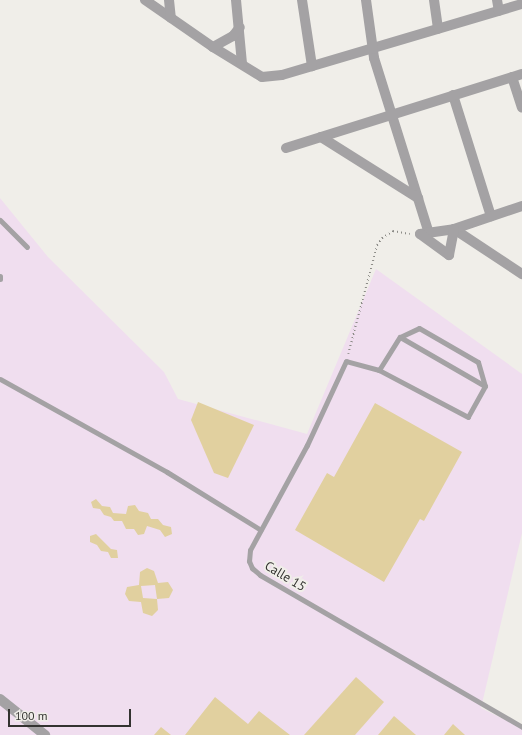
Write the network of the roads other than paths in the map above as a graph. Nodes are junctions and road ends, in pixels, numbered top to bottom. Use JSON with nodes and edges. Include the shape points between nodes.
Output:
{"nodes":[{"id":1,"x":146,"y":0,"type":"edge"},
{"id":2,"x":169,"y":0,"type":"edge"},
{"id":3,"x":236,"y":0,"type":"edge"},
{"id":4,"x":302,"y":0,"type":"edge"},
{"id":5,"x":366,"y":0,"type":"edge"},
{"id":6,"x":434,"y":0,"type":"edge"},
{"id":7,"x":497,"y":0,"type":"edge"},
{"id":8,"x":522,"y":4,"type":"edge"},
{"id":9,"x":499,"y":11,"type":"junction"},
{"id":10,"x":171,"y":18,"type":"junction"},
{"id":11,"x":240,"y":27,"type":"junction"},
{"id":12,"x":438,"y":29,"type":"junction"},
{"id":13,"x":213,"y":47,"type":"junction"},
{"id":14,"x":373,"y":48,"type":"junction"},
{"id":15,"x":242,"y":64,"type":"junction"},
{"id":16,"x":312,"y":66,"type":"junction"},
{"id":17,"x":517,"y":75,"type":"edge"},
{"id":18,"x":452,"y":95,"type":"junction"},
{"id":19,"x":522,"y":107,"type":"edge"},
{"id":20,"x":392,"y":114,"type":"junction"},
{"id":21,"x":321,"y":137,"type":"junction"},
{"id":22,"x":286,"y":148,"type":"dead end"},
{"id":23,"x":418,"y":198,"type":"junction"},
{"id":24,"x":522,"y":206,"type":"edge"},
{"id":25,"x":491,"y":216,"type":"junction"},
{"id":26,"x":0,"y":220,"type":"edge"},
{"id":27,"x":454,"y":229,"type":"junction"},
{"id":28,"x":424,"y":233,"type":"junction"},
{"id":29,"x":27,"y":247,"type":"dead end"},
{"id":30,"x":522,"y":274,"type":"edge"},
{"id":31,"x":0,"y":276,"type":"edge"},
{"id":32,"x":0,"y":279,"type":"edge"},
{"id":33,"x":400,"y":337,"type":"junction"},
{"id":34,"x":378,"y":370,"type":"junction"},
{"id":35,"x":0,"y":379,"type":"edge"},
{"id":36,"x":485,"y":386,"type":"junction"},
{"id":37,"x":261,"y":530,"type":"junction"},
{"id":38,"x":2,"y":704,"type":"edge"},
{"id":39,"x":522,"y":727,"type":"edge"},
{"id":40,"x":45,"y":735,"type":"edge"}],
"edges":[{"from":1,"to":10,"type":"street"},
{"from":2,"to":10,"type":"street"},
{"from":3,"to":11,"type":"street"},
{"from":4,"to":16,"type":"street"},
{"from":5,"to":14,"type":"street"},
{"from":6,"to":12,"type":"street"},
{"from":7,"to":9,"type":"street"},
{"from":8,"to":9,"type":"street"},
{"from":9,"to":12,"type":"street"},
{"from":10,"to":13,"type":"street"},
{"from":11,"to":13,"type":"street","via":[[233,36]]},
{"from":11,"to":15,"type":"street"},
{"from":12,"to":14,"type":"street"},
{"from":13,"to":15,"type":"street"},
{"from":14,"to":16,"type":"street"},
{"from":14,"to":20,"type":"street"},
{"from":15,"to":16,"type":"street","via":[[262,77],[282,75]]},
{"from":17,"to":18,"type":"street"},
{"from":17,"to":19,"type":"street"},
{"from":18,"to":20,"type":"street"},
{"from":18,"to":25,"type":"street"},
{"from":20,"to":21,"type":"street"},
{"from":20,"to":23,"type":"street"},
{"from":21,"to":22,"type":"street"},
{"from":21,"to":23,"type":"street"},
{"from":23,"to":28,"type":"street"},
{"from":24,"to":25,"type":"street"},
{"from":25,"to":27,"type":"street"},
{"from":26,"to":29,"type":"lane"},
{"from":27,"to":28,"type":"street"},
{"from":27,"to":28,"type":"street","via":[[449,255]]},
{"from":27,"to":30,"type":"street"},
{"from":31,"to":32,"type":"lane"},
{"from":33,"to":34,"type":"lane"},
{"from":33,"to":36,"type":"lane"},
{"from":33,"to":36,"type":"lane","via":[[419,328],[426,332],[478,362]]},
{"from":34,"to":36,"type":"lane","via":[[468,417]]},
{"from":34,"to":37,"type":"lane","name":"Calle 15","via":[[346,361],[307,445]]},
{"from":35,"to":37,"type":"lane","via":[[167,472]]},
{"from":37,"to":39,"type":"lane","name":"Calle 15","via":[[250,550],[249,561],[260,575]]},
{"from":38,"to":40,"type":"street"}]}
